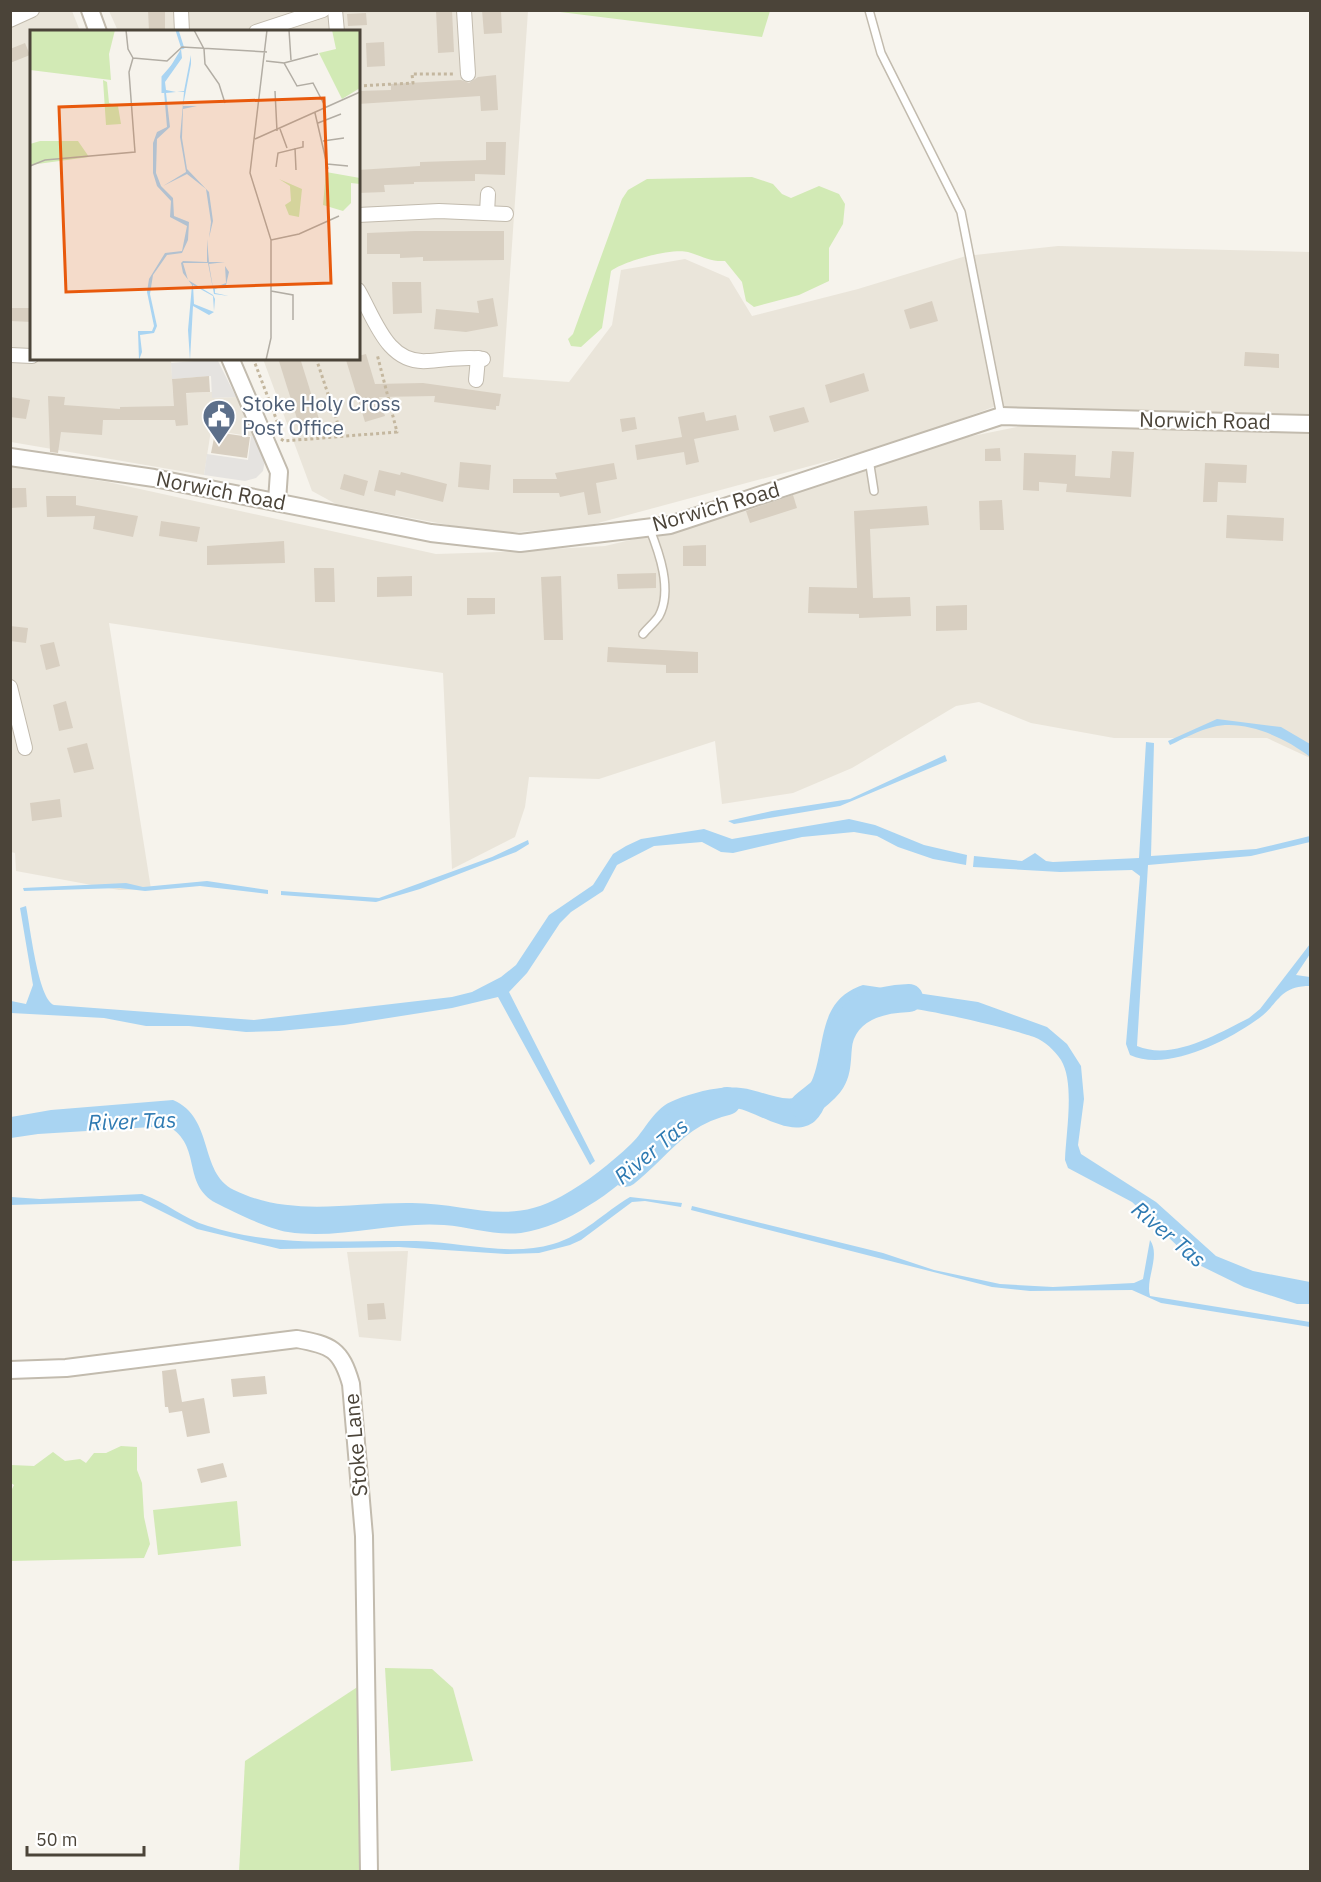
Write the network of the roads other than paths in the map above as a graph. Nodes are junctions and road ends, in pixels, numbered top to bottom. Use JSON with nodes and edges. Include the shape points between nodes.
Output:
{"nodes":[{"id":1,"x":32,"y":10,"type":"edge"},
{"id":2,"x":90,"y":10,"type":"edge"},
{"id":3,"x":181,"y":10,"type":"edge"},
{"id":4,"x":335,"y":10,"type":"edge"},
{"id":5,"x":465,"y":10,"type":"edge"},
{"id":6,"x":869,"y":10,"type":"edge"},
{"id":7,"x":314,"y":12,"type":"edge"},
{"id":8,"x":10,"y":20,"type":"edge"},
{"id":9,"x":97,"y":30,"type":"edge"},
{"id":10,"x":182,"y":30,"type":"edge"},
{"id":11,"x":262,"y":30,"type":"edge"},
{"id":12,"x":337,"y":30,"type":"edge"},
{"id":13,"x":468,"y":74,"type":"road end"},
{"id":14,"x":488,"y":194,"type":"dead end"},
{"id":15,"x":487,"y":213,"type":"junction"},
{"id":16,"x":506,"y":214,"type":"dead end"},
{"id":17,"x":360,"y":215,"type":"edge"},
{"id":18,"x":360,"y":294,"type":"edge"},
{"id":19,"x":10,"y":355,"type":"edge"},
{"id":20,"x":30,"y":356,"type":"edge"},
{"id":21,"x":231,"y":360,"type":"edge"},
{"id":22,"x":476,"y":380,"type":"dead end"},
{"id":23,"x":1001,"y":416,"type":"junction"},
{"id":24,"x":1311,"y":424,"type":"edge"},
{"id":25,"x":10,"y":457,"type":"edge"},
{"id":26,"x":869,"y":459,"type":"junction"},
{"id":27,"x":874,"y":491,"type":"dead end"},
{"id":28,"x":277,"y":501,"type":"junction"},
{"id":29,"x":650,"y":527,"type":"junction"},
{"id":30,"x":643,"y":634,"type":"dead end"},
{"id":31,"x":10,"y":687,"type":"edge"},
{"id":32,"x":13,"y":706,"type":"edge"},
{"id":33,"x":25,"y":748,"type":"dead end"},
{"id":34,"x":10,"y":1370,"type":"edge"},
{"id":35,"x":369,"y":1872,"type":"edge"}],
"edges":[{"from":1,"to":8,"type":"street"},
{"from":2,"to":9,"type":"street"},
{"from":3,"to":10,"type":"street"},
{"from":4,"to":12,"type":"street"},
{"from":5,"to":13,"type":"street"},
{"from":6,"to":23,"type":"lane","via":[[881,53],[961,212]]},
{"from":7,"to":11,"type":"street"},
{"from":14,"to":15,"type":"street"},
{"from":15,"to":16,"type":"street"},
{"from":15,"to":17,"type":"street"},
{"from":18,"to":22,"type":"street","via":[[386,342],[402,359],[422,362],[480,358]]},
{"from":19,"to":20,"type":"street"},
{"from":21,"to":28,"type":"street","via":[[279,472]]},
{"from":23,"to":24,"type":"street","name":"Norwich Road"},
{"from":23,"to":26,"type":"street","name":"Norwich Road"},
{"from":25,"to":28,"type":"street","name":"Norwich Road"},
{"from":26,"to":27,"type":"lane"},
{"from":26,"to":29,"type":"street","name":"Norwich Road","via":[[670,525]]},
{"from":28,"to":29,"type":"street","name":"Norwich Road","via":[[431,533],[520,543]]},
{"from":29,"to":30,"type":"lane","via":[[665,582],[660,615]]},
{"from":31,"to":32,"type":"street"},
{"from":32,"to":33,"type":"street"},
{"from":34,"to":35,"type":"street","name":"Stoke Lane","via":[[66,1368],[297,1339],[323,1344],[338,1353],[351,1384],[364,1536]]}]}
